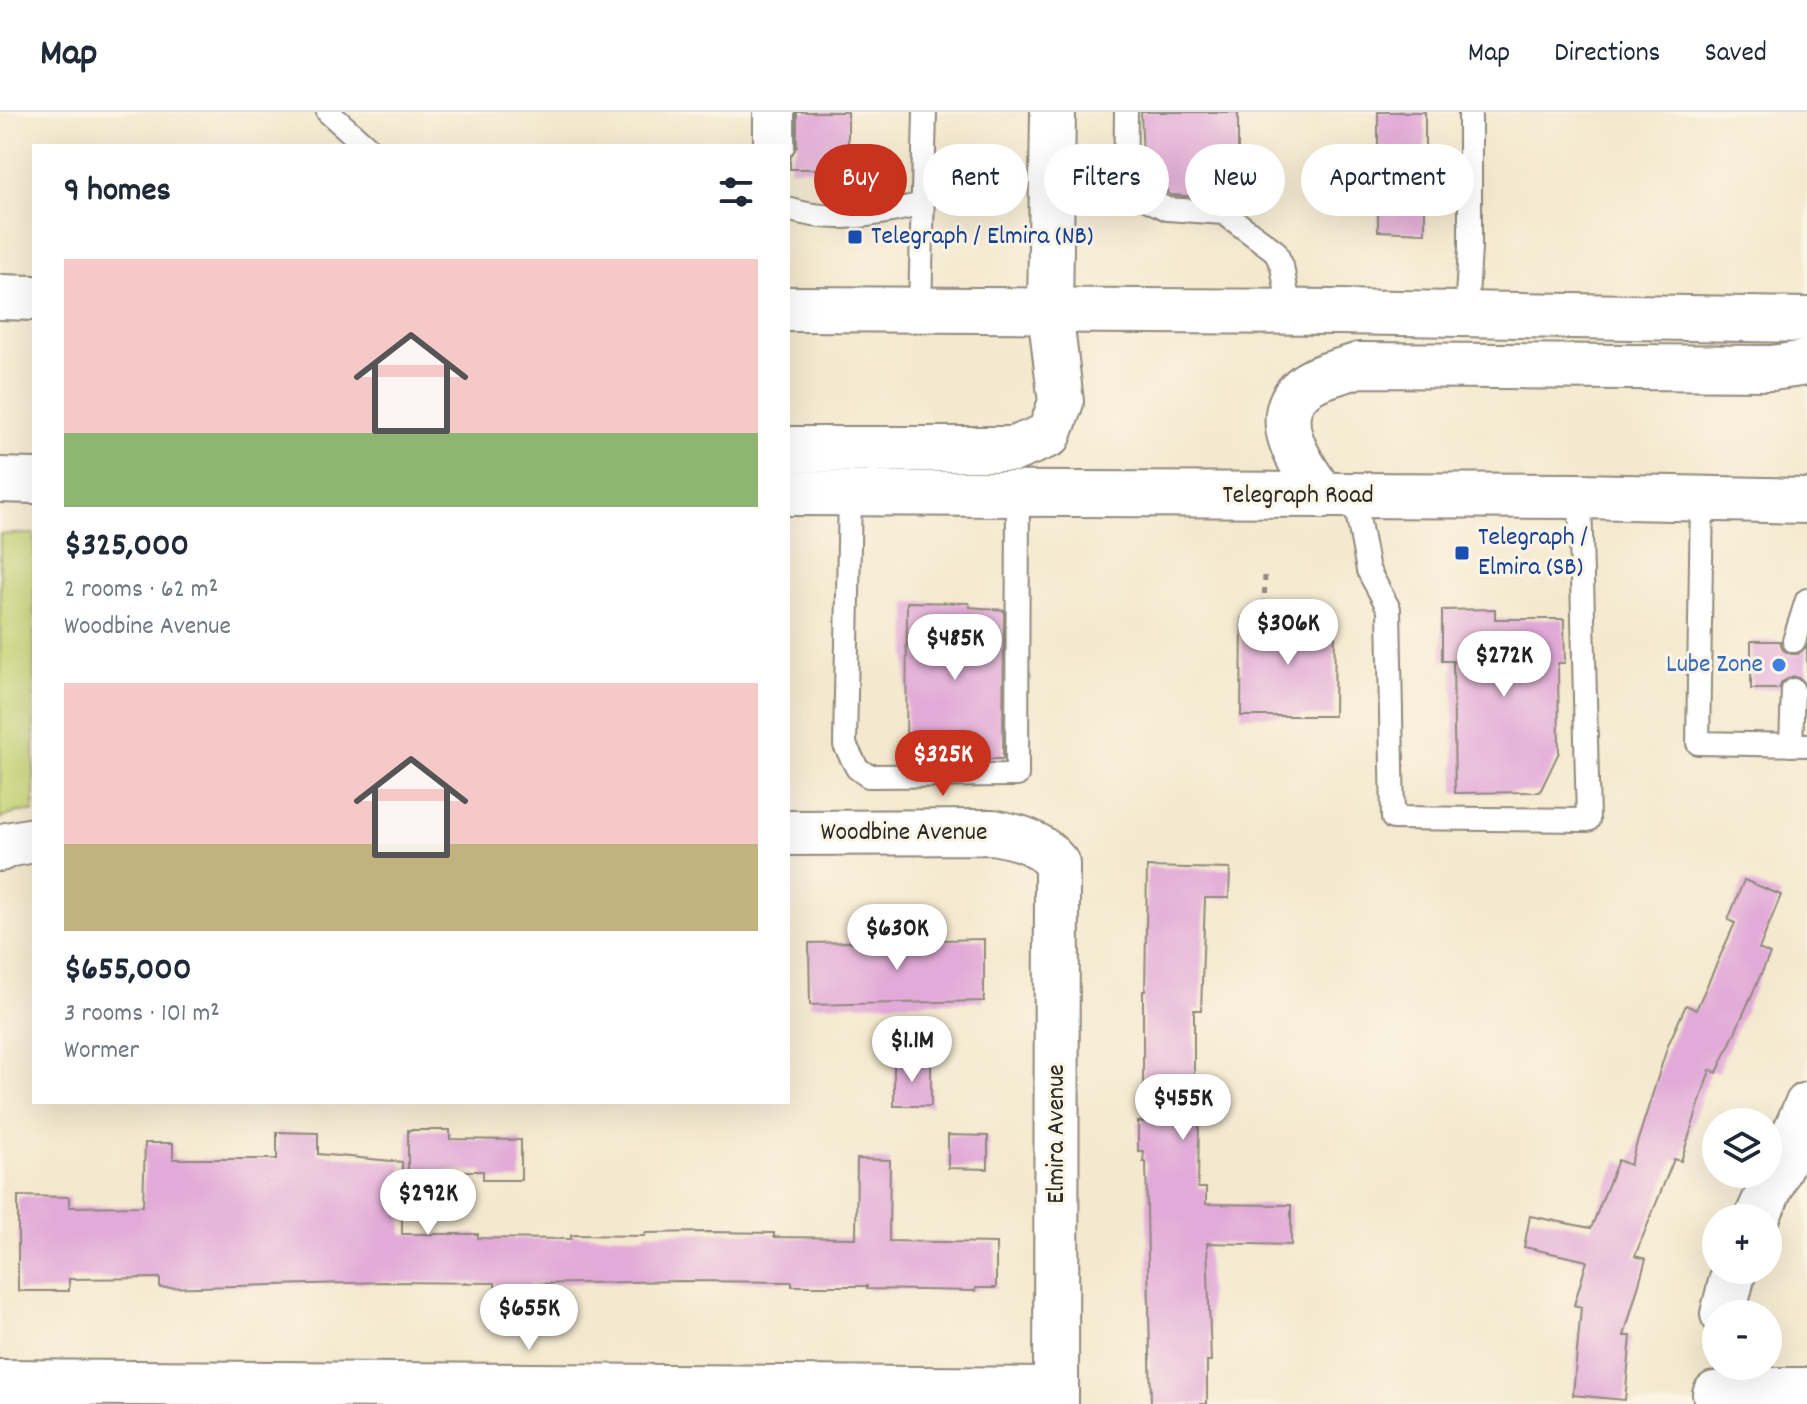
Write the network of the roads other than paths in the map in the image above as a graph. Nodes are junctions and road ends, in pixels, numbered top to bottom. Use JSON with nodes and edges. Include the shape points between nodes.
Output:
{"nodes":[{"id":1,"x":328,"y":112,"type":"edge"},
{"id":2,"x":765,"y":112,"type":"edge"},
{"id":3,"x":783,"y":112,"type":"edge"},
{"id":4,"x":925,"y":112,"type":"edge"},
{"id":5,"x":1053,"y":112,"type":"edge"},
{"id":6,"x":1126,"y":112,"type":"edge"},
{"id":7,"x":1470,"y":112,"type":"edge"},
{"id":8,"x":364,"y":144,"type":"edge"},
{"id":9,"x":765,"y":144,"type":"edge"},
{"id":10,"x":783,"y":144,"type":"edge"},
{"id":11,"x":1053,"y":144,"type":"edge"},
{"id":12,"x":1126,"y":144,"type":"edge"},
{"id":13,"x":922,"y":204,"type":"junction"},
{"id":14,"x":1169,"y":209,"type":"edge"},
{"id":15,"x":790,"y":210,"type":"edge"},
{"id":16,"x":1052,"y":216,"type":"edge"},
{"id":17,"x":0,"y":297,"type":"edge"},
{"id":18,"x":32,"y":298,"type":"edge"},
{"id":19,"x":790,"y":309,"type":"edge"},
{"id":20,"x":920,"y":310,"type":"junction"},
{"id":21,"x":1050,"y":311,"type":"junction"},
{"id":22,"x":1290,"y":311,"type":"junction"},
{"id":23,"x":1466,"y":314,"type":"junction"},
{"id":24,"x":1807,"y":320,"type":"edge"},
{"id":25,"x":1807,"y":363,"type":"edge"},
{"id":26,"x":1031,"y":442,"type":"junction"},
{"id":27,"x":790,"y":449,"type":"edge"},
{"id":28,"x":0,"y":480,"type":"edge"},
{"id":29,"x":32,"y":481,"type":"edge"},
{"id":30,"x":790,"y":493,"type":"edge"},
{"id":31,"x":850,"y":493,"type":"junction"},
{"id":32,"x":1016,"y":495,"type":"junction"},
{"id":33,"x":1338,"y":496,"type":"junction"},
{"id":34,"x":1580,"y":496,"type":"junction"},
{"id":35,"x":1702,"y":500,"type":"junction"},
{"id":36,"x":1807,"y":501,"type":"edge"},
{"id":37,"x":1807,"y":600,"type":"edge"},
{"id":38,"x":1794,"y":641,"type":"dead end"},
{"id":39,"x":1793,"y":690,"type":"dead end"},
{"id":40,"x":1799,"y":745,"type":"edge"},
{"id":41,"x":790,"y":833,"type":"edge"},
{"id":42,"x":32,"y":840,"type":"edge"},
{"id":43,"x":0,"y":849,"type":"edge"},
{"id":44,"x":1057,"y":864,"type":"joint"},
{"id":45,"x":1807,"y":1105,"type":"edge"},
{"id":46,"x":1763,"y":1204,"type":"edge"},
{"id":47,"x":0,"y":1382,"type":"edge"},
{"id":48,"x":1716,"y":1388,"type":"edge"},
{"id":49,"x":1807,"y":1390,"type":"edge"},
{"id":50,"x":1056,"y":1397,"type":"edge"}],
"edges":[{"from":1,"to":8,"type":"lane"},
{"from":2,"to":9,"type":"lane"},
{"from":3,"to":10,"type":"lane"},
{"from":4,"to":13,"type":"lane"},
{"from":5,"to":11,"type":"main road"},
{"from":6,"to":12,"type":"lane"},
{"from":7,"to":23,"type":"lane"},
{"from":13,"to":15,"type":"lane","via":[[842,218]]},
{"from":13,"to":20,"type":"lane"},
{"from":14,"to":22,"type":"lane","via":[[1224,213],[1275,251]]},
{"from":16,"to":21,"type":"main road"},
{"from":17,"to":18,"type":"main road"},
{"from":19,"to":20,"type":"main road"},
{"from":20,"to":21,"type":"main road"},
{"from":21,"to":22,"type":"main road"},
{"from":21,"to":26,"type":"main road","via":[[1061,402],[1049,435]]},
{"from":22,"to":23,"type":"main road"},
{"from":23,"to":24,"type":"main road"},
{"from":25,"to":33,"type":"main road","via":[[1772,368],[1359,365],[1307,384],[1291,401],[1287,428],[1295,457]]},
{"from":26,"to":27,"type":"main road","via":[[1014,449]]},
{"from":26,"to":32,"type":"lane"},
{"from":28,"to":29,"type":"main road"},
{"from":30,"to":31,"type":"main road","name":"Telegraph Road"},
{"from":31,"to":32,"type":"main road","name":"Telegraph Road"},
{"from":31,"to":32,"type":"lane","via":[[845,745],[857,768],[868,776],[1017,775]]},
{"from":32,"to":33,"type":"main road","name":"Telegraph Road"},
{"from":33,"to":34,"type":"main road","name":"Telegraph Road"},
{"from":33,"to":34,"type":"lane","via":[[1389,609],[1393,818],[1588,820]]},
{"from":34,"to":35,"type":"main road","name":"Telegraph Road"},
{"from":35,"to":36,"type":"main road","name":"Telegraph Road"},
{"from":35,"to":40,"type":"lane","via":[[1698,743]]},
{"from":37,"to":38,"type":"lane"},
{"from":39,"to":40,"type":"lane"},
{"from":41,"to":44,"type":"main road","name":"Woodbine Avenue","via":[[993,832],[1046,849]]},
{"from":42,"to":43,"type":"main road"},
{"from":44,"to":50,"type":"main road","name":"Elmira Avenue"},
{"from":45,"to":46,"type":"main road"},
{"from":47,"to":50,"type":"main road"},
{"from":48,"to":49,"type":"main road"}]}
